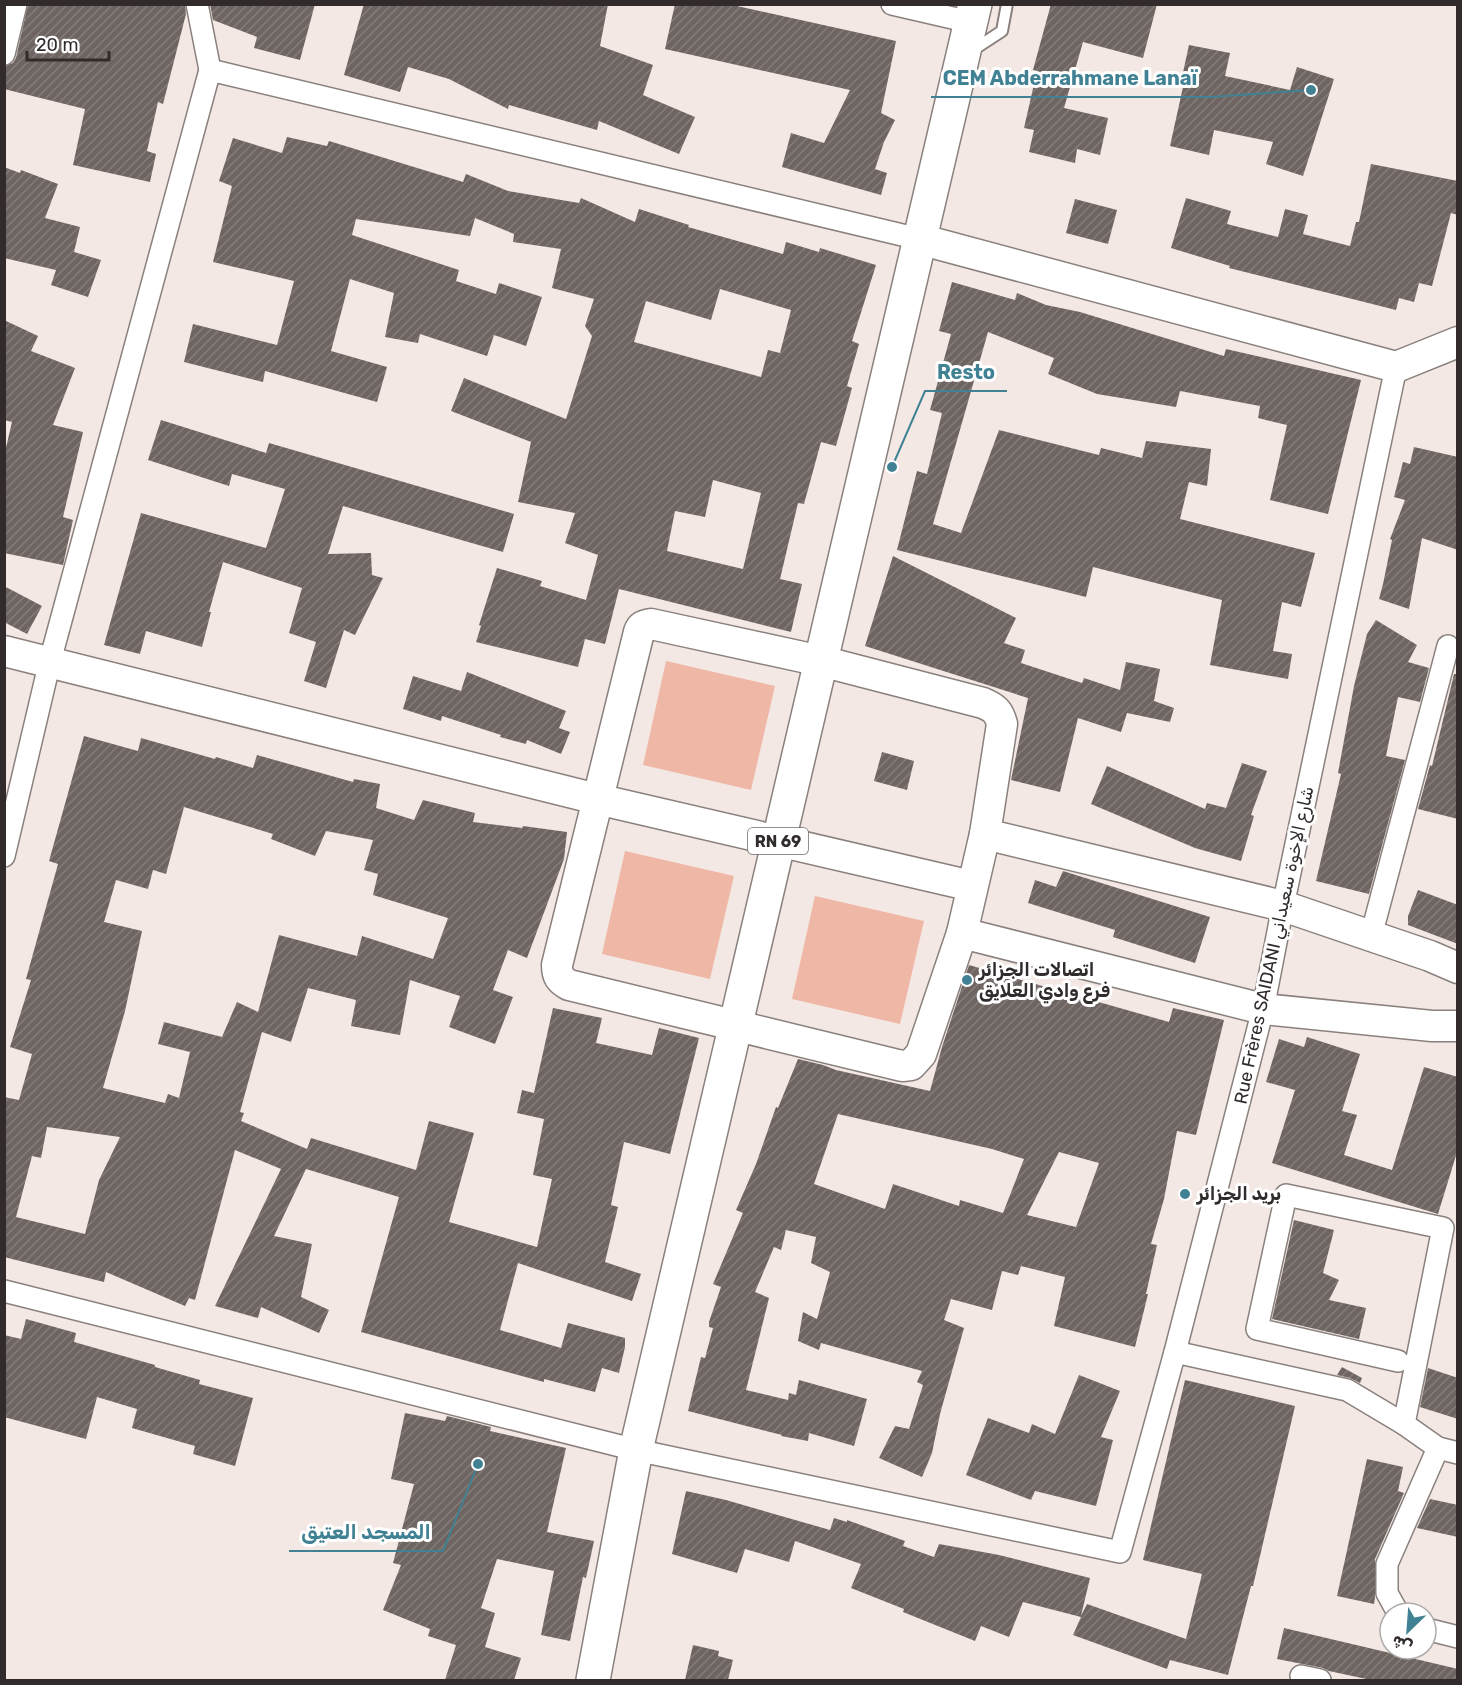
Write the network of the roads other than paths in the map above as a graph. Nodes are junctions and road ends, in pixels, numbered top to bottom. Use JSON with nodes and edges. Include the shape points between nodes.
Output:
{"nodes":[{"id":1,"x":16,"y":4,"type":"edge"},
{"id":2,"x":197,"y":4,"type":"edge"},
{"id":3,"x":891,"y":4,"type":"edge"},
{"id":4,"x":1007,"y":4,"type":"edge"},
{"id":5,"x":973,"y":13,"type":"edge"},
{"id":6,"x":4,"y":54,"type":"edge"},
{"id":7,"x":962,"y":57,"type":"junction"},
{"id":8,"x":210,"y":70,"type":"junction"},
{"id":9,"x":919,"y":239,"type":"junction"},
{"id":10,"x":1458,"y":342,"type":"edge"},
{"id":11,"x":1396,"y":367,"type":"junction"},
{"id":12,"x":1448,"y":646,"type":"dead end"},
{"id":13,"x":4,"y":651,"type":"edge"},
{"id":14,"x":50,"y":661,"type":"junction"},
{"id":15,"x":820,"y":661,"type":"junction"},
{"id":16,"x":597,"y":799,"type":"junction"},
{"id":17,"x":985,"y":834,"type":"junction"},
{"id":18,"x":778,"y":841,"type":"junction"},
{"id":19,"x":4,"y":856,"type":"edge"},
{"id":20,"x":972,"y":886,"type":"junction"},
{"id":21,"x":1283,"y":906,"type":"junction"},
{"id":22,"x":962,"y":933,"type":"junction"},
{"id":23,"x":1371,"y":936,"type":"junction"},
{"id":24,"x":1458,"y":968,"type":"edge"},
{"id":25,"x":1263,"y":1009,"type":"junction"},
{"id":26,"x":735,"y":1025,"type":"junction"},
{"id":27,"x":1458,"y":1026,"type":"edge"},
{"id":28,"x":4,"y":1291,"type":"edge"},
{"id":29,"x":1175,"y":1352,"type":"junction"},
{"id":30,"x":1398,"y":1361,"type":"dead end"},
{"id":31,"x":1404,"y":1424,"type":"junction"},
{"id":32,"x":636,"y":1450,"type":"junction"},
{"id":33,"x":1448,"y":1451,"type":"edge"},
{"id":34,"x":1392,"y":1601,"type":"edge"},
{"id":35,"x":1438,"y":1632,"type":"edge"},
{"id":36,"x":1458,"y":1637,"type":"edge"},
{"id":37,"x":593,"y":1680,"type":"edge"}],
"edges":[{"from":1,"to":6,"type":"street"},
{"from":2,"to":8,"type":"street"},
{"from":3,"to":5,"type":"street"},
{"from":4,"to":7,"type":"lane","via":[[1002,31]]},
{"from":5,"to":7,"type":"main road","number":"RN 69"},
{"from":7,"to":9,"type":"main road","number":"RN 69"},
{"from":8,"to":9,"type":"street"},
{"from":8,"to":14,"type":"street"},
{"from":9,"to":11,"type":"main road"},
{"from":9,"to":15,"type":"main road","number":"RN 69"},
{"from":10,"to":11,"type":"main road"},
{"from":11,"to":21,"type":"street","name":"Rue Frères SAIDANI شارع الإخوة سعيداني"},
{"from":12,"to":23,"type":"street"},
{"from":13,"to":14,"type":"main road"},
{"from":14,"to":16,"type":"main road"},
{"from":14,"to":19,"type":"street"},
{"from":15,"to":16,"type":"main road","via":[[651,624],[643,626]]},
{"from":15,"to":17,"type":"main road","via":[[983,703],[997,710],[1002,724]]},
{"from":15,"to":18,"type":"main road","number":"RN 69"},
{"from":16,"to":18,"type":"main road"},
{"from":16,"to":26,"type":"main road","via":[[557,965],[561,981]]},
{"from":17,"to":20,"type":"main road"},
{"from":17,"to":21,"type":"main road"},
{"from":18,"to":20,"type":"main road"},
{"from":18,"to":26,"type":"main road","number":"RN 69"},
{"from":20,"to":22,"type":"main road"},
{"from":21,"to":23,"type":"main road"},
{"from":21,"to":25,"type":"street","name":"Rue Frères SAIDANI شارع الإخوة سعيداني"},
{"from":22,"to":25,"type":"main road"},
{"from":22,"to":26,"type":"main road","via":[[921,1054],[911,1065]]},
{"from":23,"to":24,"type":"main road"},
{"from":25,"to":27,"type":"main road"},
{"from":25,"to":29,"type":"street","name":"Rue Frères SAIDANI شارع الإخوة سعيداني"},
{"from":26,"to":32,"type":"main road","number":"RN 69"},
{"from":28,"to":32,"type":"street"},
{"from":29,"to":31,"type":"street","via":[[1347,1390]]},
{"from":29,"to":32,"type":"street","name":"Rue Frères SAIDANI شارع الإخوة سعيداني","via":[[1120,1552]]},
{"from":30,"to":31,"type":"street","via":[[1257,1329],[1286,1195],[1443,1228]]},
{"from":31,"to":33,"type":"street"},
{"from":32,"to":37,"type":"main road","number":"RN 69"},
{"from":33,"to":34,"type":"street","via":[[1387,1564]]},
{"from":35,"to":36,"type":"street"}]}
